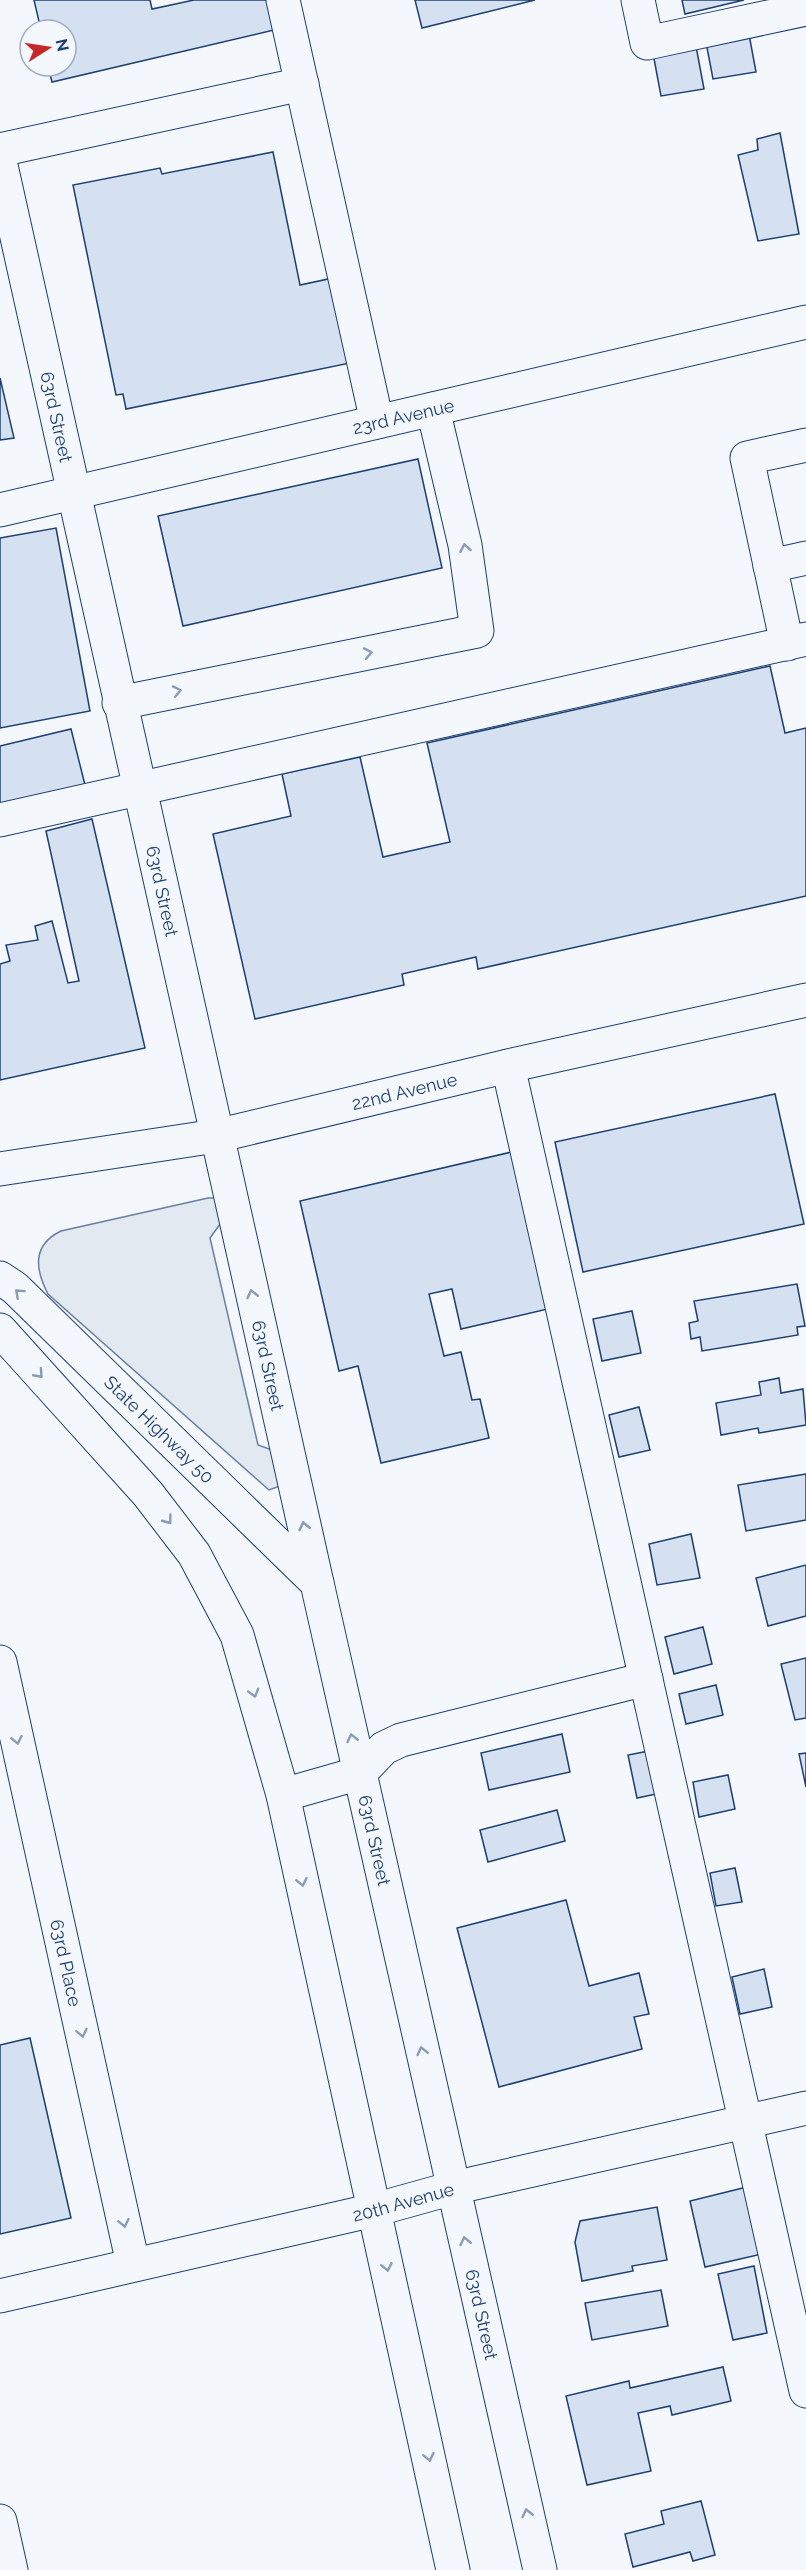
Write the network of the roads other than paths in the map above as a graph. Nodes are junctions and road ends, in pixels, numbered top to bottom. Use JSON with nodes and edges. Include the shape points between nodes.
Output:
{"nodes":[{"id":1,"x":283,"y":0,"type":"edge"},
{"id":2,"x":638,"y":0,"type":"edge"},
{"id":3,"x":806,"y":9,"type":"edge"},
{"id":4,"x":302,"y":84,"type":"junction"},
{"id":5,"x":0,"y":150,"type":"edge"},
{"id":6,"x":0,"y":161,"type":"edge"},
{"id":7,"x":806,"y":322,"type":"edge"},
{"id":8,"x":433,"y":409,"type":"junction"},
{"id":9,"x":377,"y":422,"type":"junction"},
{"id":10,"x":806,"y":445,"type":"edge"},
{"id":11,"x":72,"y":493,"type":"junction"},
{"id":12,"x":0,"y":510,"type":"edge"},
{"id":13,"x":806,"y":558,"type":"edge"},
{"id":14,"x":770,"y":566,"type":"junction"},
{"id":15,"x":797,"y":642,"type":"edge"},
{"id":16,"x":119,"y":703,"type":"junction"},
{"id":17,"x":139,"y":789,"type":"junction"},
{"id":18,"x":0,"y":820,"type":"edge"},
{"id":19,"x":805,"y":1005,"type":"edge"},
{"id":20,"x":508,"y":1066,"type":"junction"},
{"id":21,"x":216,"y":1136,"type":"junction"},
{"id":22,"x":0,"y":1169,"type":"edge"},
{"id":23,"x":0,"y":1278,"type":"edge"},
{"id":24,"x":0,"y":1330,"type":"edge"},
{"id":25,"x":317,"y":1583,"type":"junction"},
{"id":26,"x":0,"y":1662,"type":"edge"},
{"id":27,"x":646,"y":1679,"type":"junction"},
{"id":28,"x":360,"y":1773,"type":"junction"},
{"id":29,"x":283,"y":1795,"type":"junction"},
{"id":30,"x":806,"y":2108,"type":"edge"},
{"id":31,"x":745,"y":2122,"type":"junction"},
{"id":32,"x":453,"y":2188,"type":"junction"},
{"id":33,"x":374,"y":2210,"type":"junction"},
{"id":34,"x":133,"y":2264,"type":"junction"},
{"id":35,"x":0,"y":2296,"type":"edge"},
{"id":36,"x":806,"y":2391,"type":"edge"},
{"id":37,"x":0,"y":2521,"type":"edge"},
{"id":38,"x":9,"y":2570,"type":"edge"},
{"id":39,"x":453,"y":2570,"type":"edge"},
{"id":40,"x":540,"y":2570,"type":"edge"}],
"edges":[{"from":1,"to":4,"type":"street"},
{"from":2,"to":3,"type":"street","via":[[647,43]]},
{"from":4,"to":5,"type":"street"},
{"from":4,"to":9,"type":"street"},
{"from":6,"to":11,"type":"street","name":"63rd Street"},
{"from":7,"to":8,"type":"street","name":"23rd Avenue"},
{"from":8,"to":9,"type":"street","name":"23rd Avenue"},
{"from":16,"to":8,"type":"street","one_way":true,"via":[[477,631],[465,545]]},
{"from":9,"to":11,"type":"street","name":"23rd Avenue"},
{"from":10,"to":14,"type":"street","via":[[747,458]]},
{"from":11,"to":12,"type":"street","name":"23rd Avenue"},
{"from":11,"to":16,"type":"street","name":"63rd Street"},
{"from":13,"to":14,"type":"street"},
{"from":14,"to":15,"type":"street"},
{"from":15,"to":17,"type":"street"},
{"from":16,"to":17,"type":"street","name":"63rd Street"},
{"from":17,"to":18,"type":"street"},
{"from":17,"to":21,"type":"street","name":"63rd Street"},
{"from":19,"to":20,"type":"street","name":"22nd Avenue"},
{"from":20,"to":21,"type":"street","name":"22nd Avenue"},
{"from":20,"to":27,"type":"street"},
{"from":21,"to":22,"type":"street","name":"22nd Avenue"},
{"from":25,"to":21,"type":"street","name":"63rd Street","one_way":true},
{"from":25,"to":23,"type":"street","name":"State Highway 50","one_way":true,"via":[[15,1288]]},
{"from":24,"to":29,"type":"street","one_way":true,"via":[[148,1494],[194,1554],[237,1635]]},
{"from":28,"to":25,"type":"street","name":"63rd Street","one_way":true},
{"from":26,"to":34,"type":"street","name":"63rd Place","one_way":true},
{"from":27,"to":28,"type":"street","via":[[401,1740],[384,1748]]},
{"from":27,"to":31,"type":"street"},
{"from":28,"to":29,"type":"street"},
{"from":32,"to":28,"type":"street","name":"63rd Street","one_way":true},
{"from":29,"to":33,"type":"street","one_way":true},
{"from":30,"to":31,"type":"street","name":"20th Avenue"},
{"from":31,"to":32,"type":"street","name":"20th Avenue"},
{"from":31,"to":36,"type":"street"},
{"from":32,"to":33,"type":"street","name":"20th Avenue"},
{"from":40,"to":32,"type":"street","name":"63rd Street","one_way":true},
{"from":33,"to":34,"type":"street","name":"20th Avenue"},
{"from":33,"to":39,"type":"street","one_way":true},
{"from":34,"to":35,"type":"street","name":"20th Avenue"},
{"from":37,"to":38,"type":"street"}]}
